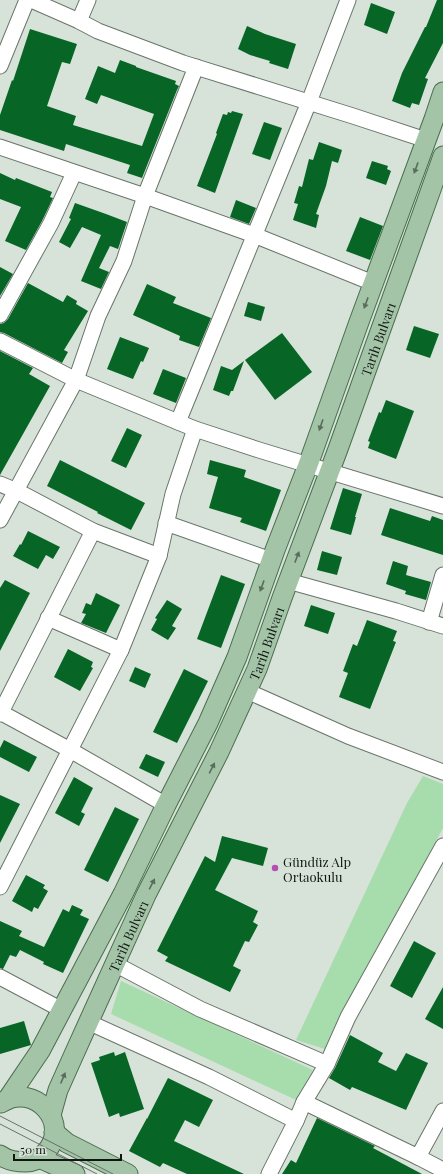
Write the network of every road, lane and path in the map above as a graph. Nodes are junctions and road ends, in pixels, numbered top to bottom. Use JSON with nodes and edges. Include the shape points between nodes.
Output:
{"nodes":[{"id":1,"x":26,"y":0,"type":"edge"},
{"id":2,"x":31,"y":0,"type":"edge"},
{"id":3,"x":88,"y":0,"type":"edge"},
{"id":4,"x":348,"y":0,"type":"edge"},
{"id":5,"x":79,"y":21,"type":"junction"},
{"id":6,"x":0,"y":66,"type":"edge"},
{"id":7,"x":196,"y":67,"type":"junction"},
{"id":8,"x":443,"y":92,"type":"edge"},
{"id":9,"x":309,"y":102,"type":"junction"},
{"id":10,"x":426,"y":140,"type":"junction"},
{"id":11,"x":0,"y":147,"type":"edge"},
{"id":12,"x":443,"y":156,"type":"edge"},
{"id":13,"x":74,"y":173,"type":"junction"},
{"id":14,"x":145,"y":196,"type":"junction"},
{"id":15,"x":254,"y":235,"type":"junction"},
{"id":16,"x":373,"y":283,"type":"junction"},
{"id":17,"x":0,"y":315,"type":"edge"},
{"id":18,"x":0,"y":340,"type":"edge"},
{"id":19,"x":76,"y":380,"type":"junction"},
{"id":20,"x":178,"y":422,"type":"junction"},
{"id":21,"x":195,"y":429,"type":"junction"},
{"id":22,"x":308,"y":465,"type":"junction"},
{"id":23,"x":330,"y":472,"type":"junction"},
{"id":24,"x":0,"y":484,"type":"edge"},
{"id":25,"x":17,"y":490,"type":"junction"},
{"id":26,"x":443,"y":506,"type":"edge"},
{"id":27,"x":0,"y":520,"type":"edge"},
{"id":28,"x":166,"y":523,"type":"junction"},
{"id":29,"x":93,"y":531,"type":"junction"},
{"id":30,"x":159,"y":556,"type":"junction"},
{"id":31,"x":271,"y":560,"type":"junction"},
{"id":32,"x":443,"y":575,"type":"edge"},
{"id":33,"x":288,"y":581,"type":"junction"},
{"id":34,"x":48,"y":618,"type":"junction"},
{"id":35,"x":436,"y":624,"type":"edge"},
{"id":36,"x":121,"y":650,"type":"junction"},
{"id":37,"x":247,"y":691,"type":"junction"},
{"id":38,"x":0,"y":713,"type":"edge"},
{"id":39,"x":70,"y":750,"type":"junction"},
{"id":40,"x":443,"y":772,"type":"edge"},
{"id":41,"x":166,"y":805,"type":"junction"},
{"id":42,"x":443,"y":846,"type":"edge"},
{"id":43,"x":0,"y":887,"type":"edge"},
{"id":44,"x":115,"y":964,"type":"junction"},
{"id":45,"x":0,"y":977,"type":"edge"},
{"id":46,"x":62,"y":1010,"type":"junction"},
{"id":47,"x":88,"y":1022,"type":"junction"},
{"id":48,"x":327,"y":1064,"type":"junction"},
{"id":49,"x":4,"y":1102,"type":"edge"},
{"id":50,"x":304,"y":1102,"type":"junction"},
{"id":51,"x":443,"y":1111,"type":"edge"},
{"id":52,"x":296,"y":1121,"type":"junction"},
{"id":53,"x":52,"y":1124,"type":"junction"},
{"id":54,"x":0,"y":1155,"type":"edge"},
{"id":55,"x":418,"y":1157,"type":"junction"},
{"id":56,"x":29,"y":1164,"type":"edge"},
{"id":57,"x":443,"y":1170,"type":"edge"},
{"id":58,"x":75,"y":1174,"type":"edge"},
{"id":59,"x":128,"y":1174,"type":"edge"},
{"id":60,"x":269,"y":1174,"type":"edge"}],
"edges":[{"from":1,"to":6,"type":"street"},
{"from":2,"to":5,"type":"street"},
{"from":3,"to":5,"type":"street"},
{"from":4,"to":9,"type":"street"},
{"from":5,"to":7,"type":"street","via":[[98,31]]},
{"from":7,"to":9,"type":"street"},
{"from":7,"to":14,"type":"street"},
{"from":8,"to":10,"type":"main road"},
{"from":9,"to":10,"type":"street"},
{"from":9,"to":15,"type":"street"},
{"from":10,"to":16,"type":"main road","one_way":true},
{"from":11,"to":13,"type":"street"},
{"from":12,"to":23,"type":"main road","name":"Tarih Bulvarı"},
{"from":13,"to":14,"type":"street"},
{"from":13,"to":17,"type":"street","via":[[51,222]]},
{"from":14,"to":15,"type":"street"},
{"from":14,"to":19,"type":"street","via":[[124,261],[98,316]]},
{"from":15,"to":16,"type":"street"},
{"from":15,"to":20,"type":"street"},
{"from":16,"to":22,"type":"main road","one_way":true},
{"from":18,"to":19,"type":"street"},
{"from":19,"to":20,"type":"street"},
{"from":19,"to":25,"type":"street"},
{"from":20,"to":21,"type":"street"},
{"from":21,"to":22,"type":"street"},
{"from":21,"to":28,"type":"street"},
{"from":22,"to":23,"type":"street"},
{"from":22,"to":31,"type":"main road"},
{"from":23,"to":26,"type":"street"},
{"from":33,"to":23,"type":"main road","name":"Tarih Bulvarı","one_way":true},
{"from":24,"to":25,"type":"street"},
{"from":25,"to":27,"type":"street"},
{"from":25,"to":29,"type":"street"},
{"from":28,"to":30,"type":"street"},
{"from":28,"to":31,"type":"street"},
{"from":29,"to":30,"type":"street"},
{"from":29,"to":34,"type":"street"},
{"from":30,"to":36,"type":"street"},
{"from":31,"to":41,"type":"main road","one_way":true,"via":[[237,657],[208,723]]},
{"from":32,"to":35,"type":"street"},
{"from":33,"to":35,"type":"street"},
{"from":33,"to":37,"type":"main road","name":"Tarih Bulvarı"},
{"from":34,"to":36,"type":"street"},
{"from":34,"to":38,"type":"street"},
{"from":36,"to":39,"type":"street"},
{"from":37,"to":40,"type":"street","via":[[348,736]]},
{"from":44,"to":37,"type":"main road","name":"Tarih Bulvarı","one_way":true,"via":[[146,896],[220,752]]},
{"from":38,"to":39,"type":"street"},
{"from":39,"to":41,"type":"street"},
{"from":39,"to":43,"type":"street"},
{"from":41,"to":46,"type":"main road"},
{"from":42,"to":48,"type":"street","via":[[348,1017]]},
{"from":44,"to":47,"type":"main road","name":"Tarih Bulvarı"},
{"from":44,"to":48,"type":"street","via":[[200,1009]]},
{"from":45,"to":46,"type":"street"},
{"from":46,"to":49,"type":"main road","via":[[40,1051]]},
{"from":47,"to":52,"type":"street","via":[[209,1077]]},
{"from":53,"to":47,"type":"main road","name":"Tarih Bulvarı","one_way":true,"via":[[58,1090]]},
{"from":48,"to":50,"type":"street"},
{"from":49,"to":53,"type":"main road","via":[[20,1097],[32,1098],[43,1105]]},
{"from":50,"to":52,"type":"street"},
{"from":50,"to":55,"type":"street"},
{"from":51,"to":55,"type":"street"},
{"from":52,"to":60,"type":"street"},
{"from":53,"to":56,"type":"main road","name":"Tarih Bulvarı","via":[[51,1143],[48,1149]]},
{"from":53,"to":59,"type":"main road","via":[[68,1142]]},
{"from":54,"to":56,"type":"main road","via":[[14,1162]]},
{"from":55,"to":57,"type":"street"},
{"from":56,"to":58,"type":"main road"}]}
